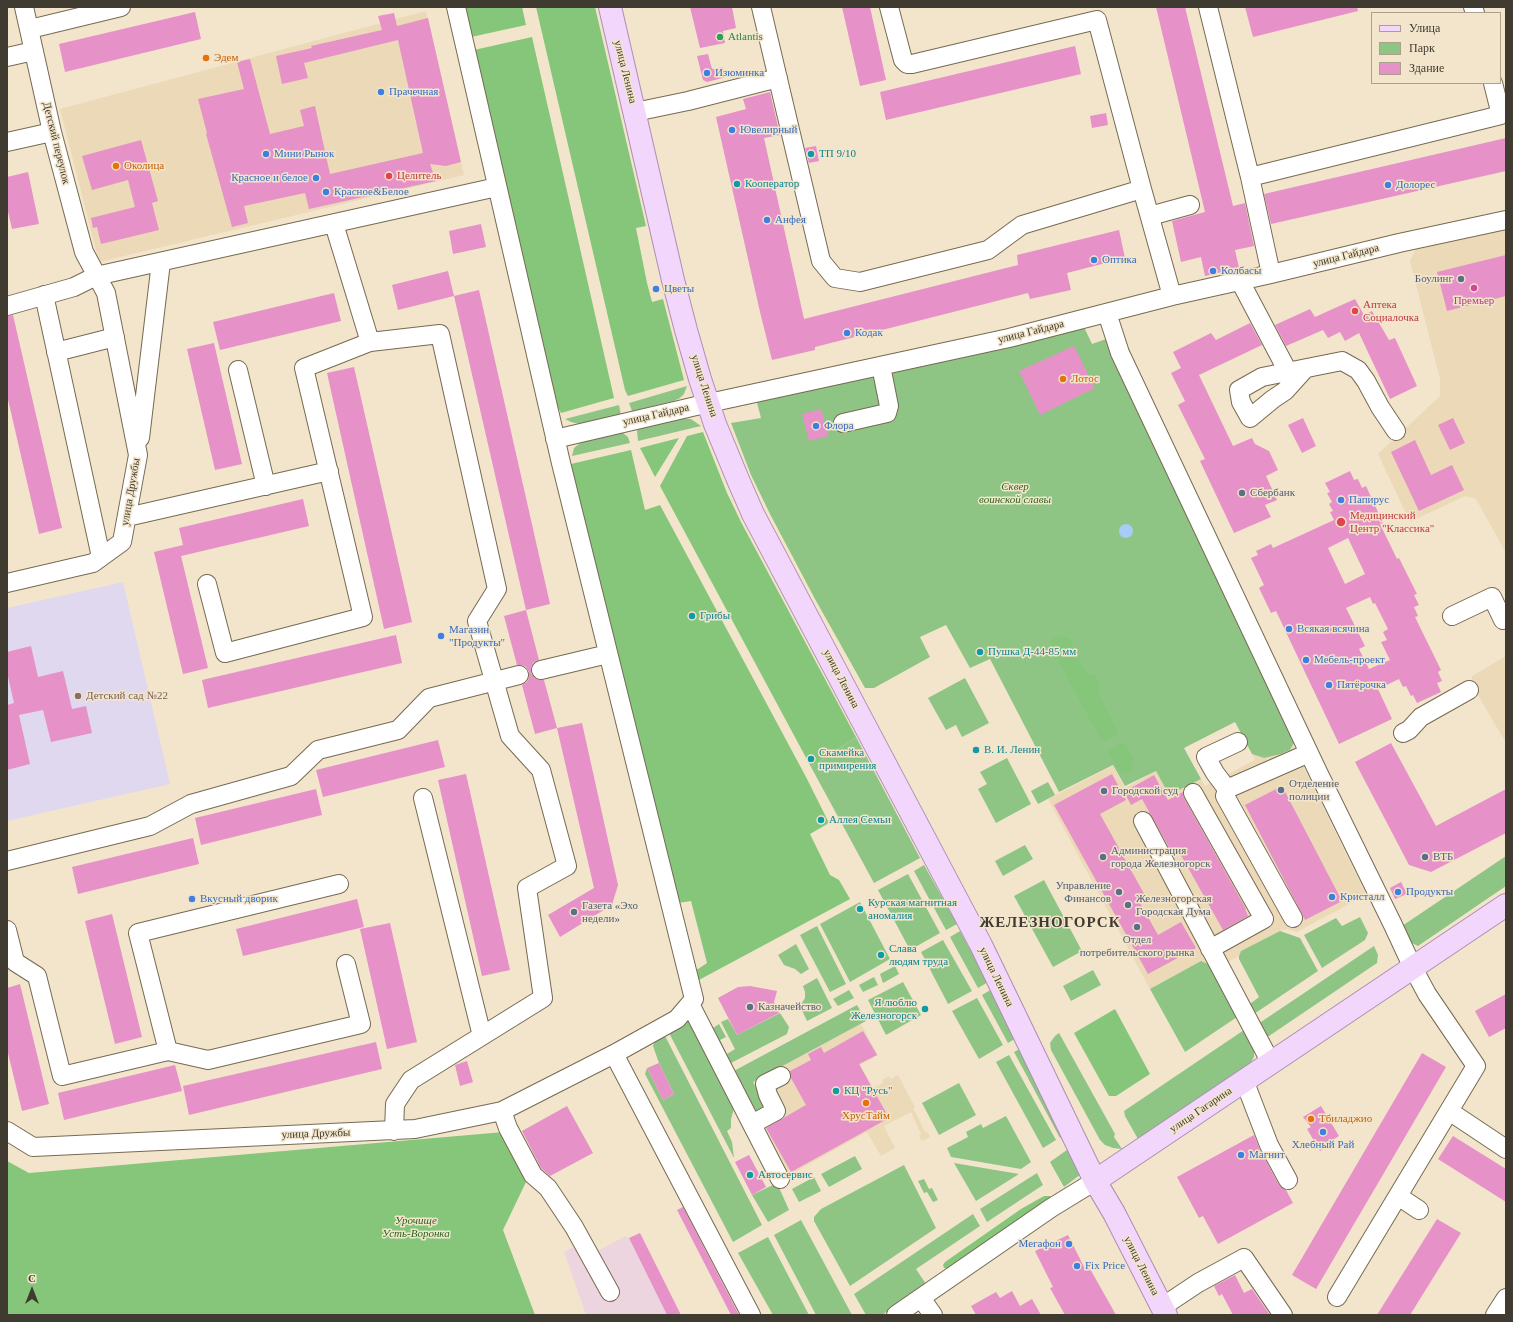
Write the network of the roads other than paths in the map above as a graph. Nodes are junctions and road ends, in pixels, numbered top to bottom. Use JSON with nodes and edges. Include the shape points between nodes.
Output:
{"nodes":[{"id":1,"x":24,"y":7,"type":"edge"},
{"id":2,"x":121,"y":7,"type":"edge"},
{"id":3,"x":456,"y":7,"type":"edge"},
{"id":4,"x":610,"y":7,"type":"edge"},
{"id":5,"x":761,"y":7,"type":"edge"},
{"id":6,"x":889,"y":7,"type":"edge"},
{"id":7,"x":1208,"y":7,"type":"edge"},
{"id":8,"x":30,"y":29,"type":"junction"},
{"id":9,"x":34,"y":51,"type":"junction"},
{"id":10,"x":7,"y":57,"type":"edge"},
{"id":11,"x":778,"y":78,"type":"junction"},
{"id":12,"x":1493,"y":84,"type":"edge"},
{"id":13,"x":635,"y":112,"type":"junction"},
{"id":14,"x":52,"y":132,"type":"junction"},
{"id":15,"x":7,"y":142,"type":"edge"},
{"id":16,"x":1250,"y":177,"type":"junction"},
{"id":17,"x":497,"y":187,"type":"junction"},
{"id":18,"x":1142,"y":189,"type":"junction"},
{"id":19,"x":1190,"y":205,"type":"dead end"},
{"id":20,"x":1150,"y":216,"type":"junction"},
{"id":21,"x":1506,"y":220,"type":"edge"},
{"id":22,"x":334,"y":224,"type":"junction"},
{"id":23,"x":161,"y":262,"type":"junction"},
{"id":24,"x":1271,"y":274,"type":"junction"},
{"id":25,"x":96,"y":276,"type":"junction"},
{"id":26,"x":1240,"y":281,"type":"junction"},
{"id":27,"x":44,"y":295,"type":"junction"},
{"id":28,"x":1172,"y":296,"type":"junction"},
{"id":29,"x":7,"y":306,"type":"edge"},
{"id":30,"x":1107,"y":313,"type":"junction"},
{"id":31,"x":115,"y":337,"type":"junction"},
{"id":32,"x":370,"y":342,"type":"junction"},
{"id":33,"x":56,"y":352,"type":"junction"},
{"id":34,"x":881,"y":366,"type":"junction"},
{"id":35,"x":238,"y":370,"type":"dead end"},
{"id":36,"x":709,"y":403,"type":"junction"},
{"id":37,"x":843,"y":423,"type":"dead end"},
{"id":38,"x":1396,"y":431,"type":"dead end"},
{"id":39,"x":555,"y":439,"type":"junction"},
{"id":40,"x":138,"y":455,"type":"junction"},
{"id":41,"x":329,"y":472,"type":"junction"},
{"id":42,"x":266,"y":486,"type":"junction"},
{"id":43,"x":127,"y":517,"type":"junction"},
{"id":44,"x":101,"y":557,"type":"junction"},
{"id":45,"x":7,"y":583,"type":"edge"},
{"id":46,"x":207,"y":584,"type":"dead end"},
{"id":47,"x":1452,"y":616,"type":"dead end"},
{"id":48,"x":1503,"y":620,"type":"dead end"},
{"id":49,"x":608,"y":654,"type":"junction"},
{"id":50,"x":542,"y":670,"type":"dead end"},
{"id":51,"x":520,"y":675,"type":"dead end"},
{"id":52,"x":494,"y":681,"type":"junction"},
{"id":53,"x":1469,"y":690,"type":"dead end"},
{"id":54,"x":1403,"y":733,"type":"dead end"},
{"id":55,"x":1238,"y":742,"type":"dead end"},
{"id":56,"x":1309,"y":753,"type":"junction"},
{"id":57,"x":1227,"y":789,"type":"junction"},
{"id":58,"x":1193,"y":793,"type":"dead end"},
{"id":59,"x":423,"y":798,"type":"dead end"},
{"id":60,"x":1142,"y":821,"type":"dead end"},
{"id":61,"x":7,"y":861,"type":"edge"},
{"id":62,"x":339,"y":884,"type":"dead end"},
{"id":63,"x":1506,"y":905,"type":"edge"},
{"id":64,"x":1293,"y":918,"type":"dead end"},
{"id":65,"x":7,"y":930,"type":"edge"},
{"id":66,"x":1210,"y":949,"type":"junction"},
{"id":67,"x":346,"y":964,"type":"dead end"},
{"id":68,"x":1413,"y":968,"type":"junction"},
{"id":69,"x":690,"y":1004,"type":"junction"},
{"id":70,"x":482,"y":1036,"type":"junction"},
{"id":71,"x":168,"y":1051,"type":"junction"},
{"id":72,"x":614,"y":1054,"type":"junction"},
{"id":73,"x":1271,"y":1063,"type":"junction"},
{"id":74,"x":781,"y":1076,"type":"dead end"},
{"id":75,"x":1244,"y":1080,"type":"junction"},
{"id":76,"x":502,"y":1112,"type":"junction"},
{"id":77,"x":1449,"y":1112,"type":"junction"},
{"id":78,"x":752,"y":1124,"type":"junction"},
{"id":79,"x":7,"y":1131,"type":"edge"},
{"id":80,"x":394,"y":1131,"type":"junction"},
{"id":81,"x":1506,"y":1149,"type":"edge"},
{"id":82,"x":780,"y":1179,"type":"dead end"},
{"id":83,"x":1288,"y":1180,"type":"dead end"},
{"id":84,"x":1095,"y":1181,"type":"junction"},
{"id":85,"x":1398,"y":1196,"type":"junction"},
{"id":86,"x":1419,"y":1210,"type":"dead end"},
{"id":87,"x":610,"y":1292,"type":"dead end"},
{"id":88,"x":1337,"y":1297,"type":"dead end"},
{"id":89,"x":920,"y":1298,"type":"junction"},
{"id":90,"x":1506,"y":1298,"type":"edge"},
{"id":91,"x":1164,"y":1311,"type":"edge"},
{"id":92,"x":751,"y":1315,"type":"edge"},
{"id":93,"x":896,"y":1315,"type":"edge"},
{"id":94,"x":933,"y":1315,"type":"edge"},
{"id":95,"x":1283,"y":1315,"type":"edge"},
{"id":96,"x":1495,"y":1315,"type":"edge"}],
"edges":[{"from":1,"to":8,"type":"street","name":"Детский переулок"},
{"from":2,"to":8,"type":"street"},
{"from":3,"to":17,"type":"street"},
{"from":4,"to":13,"type":"main road","name":"улица Ленина"},
{"from":5,"to":11,"type":"street"},
{"from":6,"to":18,"type":"street","via":[[903,60],[907,64],[1097,20]]},
{"from":7,"to":16,"type":"street"},
{"from":8,"to":9,"type":"street","name":"Детский переулок"},
{"from":9,"to":10,"type":"street"},
{"from":9,"to":14,"type":"street","name":"Детский переулок"},
{"from":11,"to":13,"type":"street"},
{"from":11,"to":18,"type":"street","via":[[822,261],[835,278],[860,282],[988,250],[1022,225]]},
{"from":12,"to":16,"type":"street","via":[[1501,115]]},
{"from":13,"to":36,"type":"main road","name":"улица Ленина","via":[[673,280]]},
{"from":14,"to":15,"type":"street"},
{"from":14,"to":25,"type":"street","name":"Детский переулок","via":[[84,252]]},
{"from":16,"to":24,"type":"street"},
{"from":17,"to":22,"type":"street"},
{"from":17,"to":39,"type":"street"},
{"from":18,"to":20,"type":"street"},
{"from":19,"to":20,"type":"street"},
{"from":20,"to":28,"type":"street"},
{"from":21,"to":24,"type":"street","name":"улица Гайдара"},
{"from":22,"to":23,"type":"street"},
{"from":22,"to":32,"type":"street"},
{"from":23,"to":25,"type":"street"},
{"from":23,"to":40,"type":"street"},
{"from":24,"to":26,"type":"street","name":"улица Гайдара"},
{"from":25,"to":27,"type":"street","via":[[74,287]]},
{"from":25,"to":31,"type":"street","name":"улица Дружбы","via":[[106,293]]},
{"from":26,"to":28,"type":"street","name":"улица Гайдара"},
{"from":26,"to":38,"type":"street","via":[[1296,371],[1342,361],[1358,370]]},
{"from":27,"to":29,"type":"street"},
{"from":27,"to":33,"type":"street"},
{"from":28,"to":30,"type":"street","name":"улица Гайдара"},
{"from":30,"to":34,"type":"street","name":"улица Гайдара"},
{"from":30,"to":56,"type":"street","via":[[1120,353]]},
{"from":31,"to":33,"type":"street"},
{"from":31,"to":40,"type":"street","name":"улица Дружбы"},
{"from":32,"to":41,"type":"street","via":[[304,368]]},
{"from":32,"to":52,"type":"street","via":[[440,334],[496,590],[478,621]]},
{"from":33,"to":44,"type":"street"},
{"from":34,"to":36,"type":"street","name":"улица Гайдара"},
{"from":34,"to":37,"type":"street","via":[[889,406],[887,413]]},
{"from":35,"to":42,"type":"street"},
{"from":36,"to":39,"type":"street","name":"улица Гайдара"},
{"from":36,"to":84,"type":"main road","name":"улица Ленина","via":[[753,514],[981,945]]},
{"from":39,"to":49,"type":"street"},
{"from":40,"to":43,"type":"street","name":"улица Дружбы"},
{"from":41,"to":42,"type":"street"},
{"from":41,"to":46,"type":"street","via":[[364,617],[225,653]]},
{"from":42,"to":43,"type":"street"},
{"from":43,"to":44,"type":"street","name":"улица Дружбы","via":[[122,542]]},
{"from":44,"to":45,"type":"street","name":"улица Дружбы","via":[[93,563]]},
{"from":47,"to":48,"type":"street","via":[[1492,597]]},
{"from":49,"to":50,"type":"street"},
{"from":49,"to":69,"type":"street","via":[[694,999]]},
{"from":51,"to":52,"type":"street"},
{"from":52,"to":61,"type":"street","via":[[429,698],[398,730],[318,750],[291,776],[191,804],[150,826]]},
{"from":52,"to":70,"type":"street","via":[[510,736],[542,770],[567,866],[527,888],[543,998]]},
{"from":53,"to":54,"type":"street","via":[[1421,717]]},
{"from":55,"to":57,"type":"street","via":[[1206,757]]},
{"from":56,"to":57,"type":"street"},
{"from":56,"to":68,"type":"street"},
{"from":57,"to":64,"type":"street","via":[[1225,796]]},
{"from":58,"to":66,"type":"street","via":[[1264,919]]},
{"from":59,"to":70,"type":"street"},
{"from":60,"to":66,"type":"street"},
{"from":62,"to":71,"type":"street","via":[[138,933]]},
{"from":63,"to":68,"type":"main road","name":"улица Гагарина"},
{"from":65,"to":71,"type":"street","via":[[15,962],[37,976],[62,1076]]},
{"from":66,"to":73,"type":"street"},
{"from":67,"to":71,"type":"street","via":[[361,1024],[208,1060]]},
{"from":68,"to":73,"type":"main road","name":"улица Гагарина"},
{"from":68,"to":77,"type":"street","via":[[1427,994],[1476,1066]]},
{"from":69,"to":72,"type":"street","name":"улица Дружбы","via":[[677,1019]]},
{"from":69,"to":78,"type":"street"},
{"from":70,"to":80,"type":"street","via":[[411,1080],[395,1104]]},
{"from":72,"to":76,"type":"street","name":"улица Дружбы"},
{"from":72,"to":92,"type":"street"},
{"from":73,"to":75,"type":"main road","name":"улица Гагарина"},
{"from":74,"to":78,"type":"street","via":[[765,1084],[776,1111]]},
{"from":75,"to":83,"type":"street","via":[[1269,1145]]},
{"from":75,"to":84,"type":"main road","name":"улица Гагарина"},
{"from":76,"to":80,"type":"street","name":"улица Дружбы"},
{"from":76,"to":87,"type":"street","via":[[533,1175],[548,1188],[574,1227]]},
{"from":77,"to":81,"type":"street"},
{"from":77,"to":85,"type":"street"},
{"from":78,"to":82,"type":"street"},
{"from":79,"to":80,"type":"street","name":"улица Дружбы","via":[[33,1147]]},
{"from":84,"to":89,"type":"street","name":"улица Гагарина","via":[[1051,1208]]},
{"from":84,"to":91,"type":"main road","name":"улица Ленина"},
{"from":85,"to":86,"type":"street"},
{"from":85,"to":88,"type":"street"},
{"from":89,"to":93,"type":"street","name":"улица Гагарина"},
{"from":89,"to":94,"type":"street"},
{"from":90,"to":96,"type":"street"},
{"from":91,"to":95,"type":"street","via":[[1198,1283],[1244,1258]]}]}
